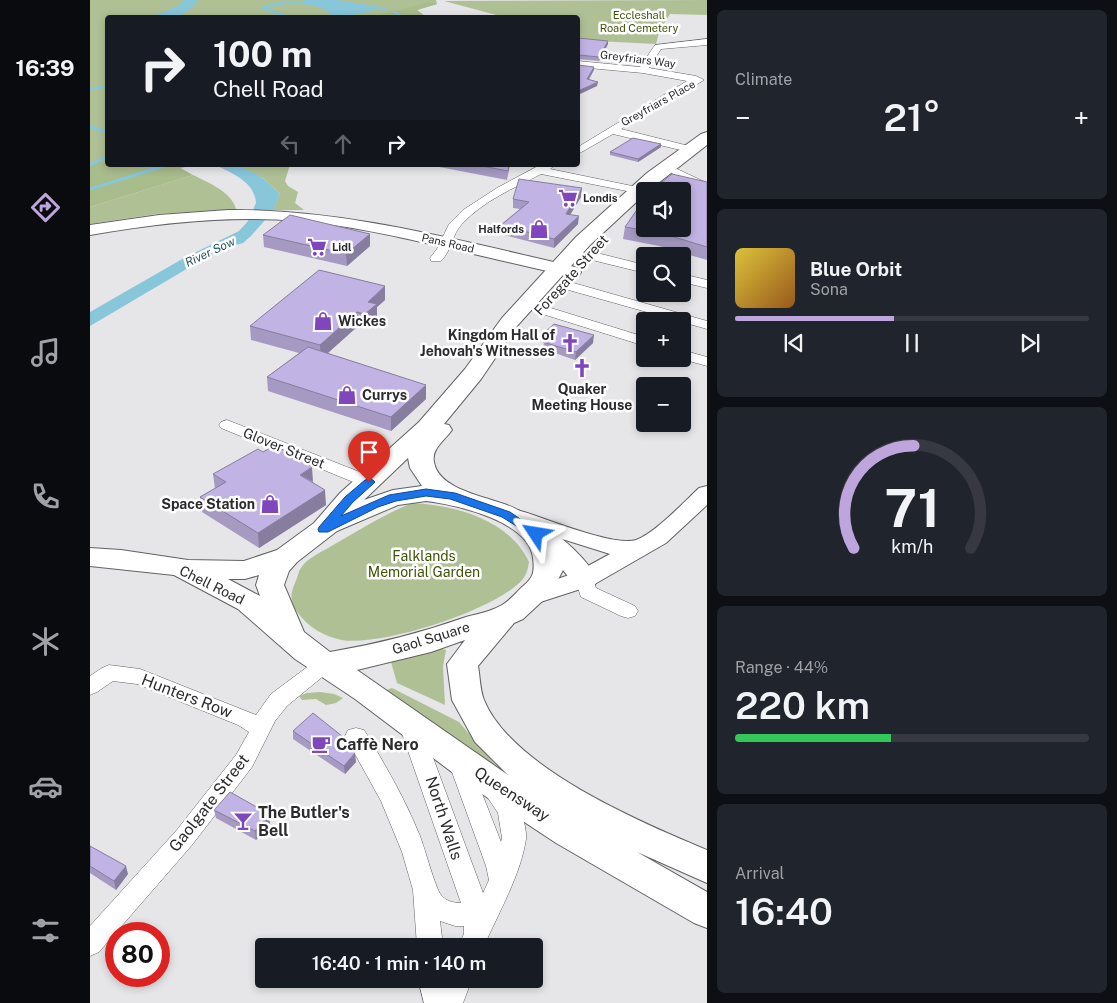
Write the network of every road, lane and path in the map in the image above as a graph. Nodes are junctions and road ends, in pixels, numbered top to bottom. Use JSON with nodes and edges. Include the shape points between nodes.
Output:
{"nodes":[{"id":1,"x":707,"y":42,"type":"edge"},
{"id":2,"x":580,"y":64,"type":"edge"},
{"id":3,"x":643,"y":70,"type":"junction"},
{"id":4,"x":696,"y":79,"type":"junction"},
{"id":5,"x":707,"y":82,"type":"edge"},
{"id":6,"x":610,"y":130,"type":"junction"},
{"id":7,"x":707,"y":136,"type":"edge"},
{"id":8,"x":707,"y":148,"type":"edge"},
{"id":9,"x":580,"y":149,"type":"edge"},
{"id":10,"x":689,"y":149,"type":"junction"},
{"id":11,"x":544,"y":167,"type":"edge"},
{"id":12,"x":658,"y":182,"type":"edge"},
{"id":13,"x":691,"y":186,"type":"edge"},
{"id":14,"x":707,"y":188,"type":"edge"},
{"id":15,"x":636,"y":199,"type":"edge"},
{"id":16,"x":636,"y":203,"type":"edge"},
{"id":17,"x":90,"y":230,"type":"edge"},
{"id":18,"x":442,"y":251,"type":"junction"},
{"id":19,"x":589,"y":255,"type":"junction"},
{"id":20,"x":636,"y":267,"type":"edge"},
{"id":21,"x":560,"y":276,"type":"junction"},
{"id":22,"x":691,"y":280,"type":"edge"},
{"id":23,"x":707,"y":284,"type":"edge"},
{"id":24,"x":541,"y":309,"type":"junction"},
{"id":25,"x":707,"y":325,"type":"edge"},
{"id":26,"x":636,"y":339,"type":"edge"},
{"id":27,"x":691,"y":357,"type":"edge"},
{"id":28,"x":707,"y":362,"type":"edge"},
{"id":29,"x":227,"y":425,"type":"dead end"},
{"id":30,"x":369,"y":482,"type":"junction"},
{"id":31,"x":707,"y":493,"type":"edge"},
{"id":32,"x":451,"y":496,"type":"junction"},
{"id":33,"x":506,"y":514,"type":"junction"},
{"id":34,"x":324,"y":529,"type":"junction"},
{"id":35,"x":536,"y":534,"type":"junction"},
{"id":36,"x":638,"y":548,"type":"junction"},
{"id":37,"x":287,"y":556,"type":"junction"},
{"id":38,"x":90,"y":557,"type":"edge"},
{"id":39,"x":180,"y":567,"type":"junction"},
{"id":40,"x":584,"y":579,"type":"junction"},
{"id":41,"x":518,"y":605,"type":"junction"},
{"id":42,"x":628,"y":611,"type":"dead end"},
{"id":43,"x":292,"y":639,"type":"junction"},
{"id":44,"x":325,"y":664,"type":"junction"},
{"id":45,"x":90,"y":687,"type":"edge"},
{"id":46,"x":410,"y":725,"type":"junction"},
{"id":47,"x":261,"y":729,"type":"junction"},
{"id":48,"x":356,"y":736,"type":"dead end"},
{"id":49,"x":471,"y":768,"type":"junction"},
{"id":50,"x":707,"y":867,"type":"edge"},
{"id":51,"x":501,"y":881,"type":"junction"},
{"id":52,"x":424,"y":884,"type":"junction"},
{"id":53,"x":707,"y":911,"type":"edge"},
{"id":54,"x":478,"y":924,"type":"edge"},
{"id":55,"x":429,"y":938,"type":"edge"},
{"id":56,"x":91,"y":941,"type":"edge"},
{"id":57,"x":434,"y":988,"type":"edge"},
{"id":58,"x":455,"y":988,"type":"edge"},
{"id":59,"x":438,"y":1003,"type":"edge"},
{"id":60,"x":449,"y":1003,"type":"edge"}],
"edges":[{"from":1,"to":3,"type":"street","via":[[658,47]]},
{"from":2,"to":3,"type":"street","name":"Greyfriars Way"},
{"from":3,"to":4,"type":"street","name":"Greyfriars Way"},
{"from":4,"to":5,"type":"street","name":"Greyfriars Place"},
{"from":4,"to":6,"type":"street","name":"Greyfriars Place"},
{"from":6,"to":9,"type":"street","name":"Greyfriars Place"},
{"from":6,"to":10,"type":"street","name":"Greyfriars Place"},
{"from":7,"to":10,"type":"highway"},
{"from":8,"to":12,"type":"highway"},
{"from":10,"to":12,"type":"highway"},
{"from":11,"to":12,"type":"street"},
{"from":11,"to":18,"type":"street","via":[[488,196],[450,230]]},
{"from":13,"to":14,"type":"street"},
{"from":15,"to":21,"type":"highway","name":"Foregate Street","via":[[588,235]]},
{"from":16,"to":19,"type":"highway","name":"Foregate Street"},
{"from":17,"to":18,"type":"main road","name":"Pans Road","via":[[188,216],[296,217],[322,220]]},
{"from":18,"to":21,"type":"main road","name":"Pans Road"},
{"from":19,"to":20,"type":"street"},
{"from":19,"to":21,"type":"highway","name":"Foregate Street"},
{"from":21,"to":24,"type":"highway","name":"Foregate Street"},
{"from":21,"to":25,"type":"street"},
{"from":21,"to":30,"type":"highway","name":"Foregate Street","via":[[509,322],[473,374],[428,427]]},
{"from":22,"to":23,"type":"street"},
{"from":24,"to":26,"type":"street"},
{"from":24,"to":32,"type":"highway","name":"Foregate Street","via":[[420,457],[430,479]]},
{"from":27,"to":28,"type":"street"},
{"from":29,"to":30,"type":"street","name":"Glover Street"},
{"from":30,"to":34,"type":"highway","via":[[349,499]]},
{"from":31,"to":36,"type":"main road","via":[[658,538]]},
{"from":32,"to":33,"type":"highway"},
{"from":32,"to":34,"type":"highway","via":[[426,492],[394,498],[374,504]]},
{"from":33,"to":35,"type":"highway"},
{"from":33,"to":36,"type":"main road","via":[[607,546]]},
{"from":34,"to":37,"type":"highway"},
{"from":35,"to":40,"type":"highway","via":[[561,550]]},
{"from":35,"to":41,"type":"highway","name":"Queensway","via":[[546,548],[549,572],[541,586]]},
{"from":36,"to":40,"type":"main road"},
{"from":37,"to":39,"type":"highway","via":[[245,570]]},
{"from":37,"to":43,"type":"highway","via":[[276,568],[270,585]]},
{"from":38,"to":39,"type":"highway","name":"Chell Road"},
{"from":39,"to":43,"type":"highway","name":"Chell Road","via":[[248,602]]},
{"from":40,"to":41,"type":"main road"},
{"from":40,"to":42,"type":"street","via":[[588,592]]},
{"from":41,"to":44,"type":"highway","name":"Gaol Square","via":[[432,641]]},
{"from":41,"to":50,"type":"highway","name":"Queensway","via":[[462,664],[463,686],[479,722],[514,761],[538,780],[573,802]]},
{"from":43,"to":44,"type":"highway","name":"Chell Road"},
{"from":44,"to":46,"type":"highway","name":"Queensway"},
{"from":44,"to":47,"type":"street","name":"Gaolgate Street","via":[[284,695],[265,718]]},
{"from":45,"to":47,"type":"street","name":"Hunters Row","via":[[109,673],[140,677],[246,719]]},
{"from":46,"to":49,"type":"highway","name":"Queensway"},
{"from":46,"to":54,"type":"street","name":"North Walls"},
{"from":47,"to":56,"type":"street","name":"Gaolgate Street","via":[[244,762],[184,838]]},
{"from":48,"to":52,"type":"street","via":[[380,762]]},
{"from":49,"to":51,"type":"street"},
{"from":49,"to":51,"type":"street","via":[[509,811],[513,826],[514,838]]},
{"from":49,"to":53,"type":"highway","name":"Queensway","via":[[569,832]]},
{"from":51,"to":54,"type":"street"},
{"from":52,"to":54,"type":"street","via":[[433,904]]},
{"from":52,"to":55,"type":"street"},
{"from":57,"to":59,"type":"street"},
{"from":58,"to":60,"type":"street"}]}
